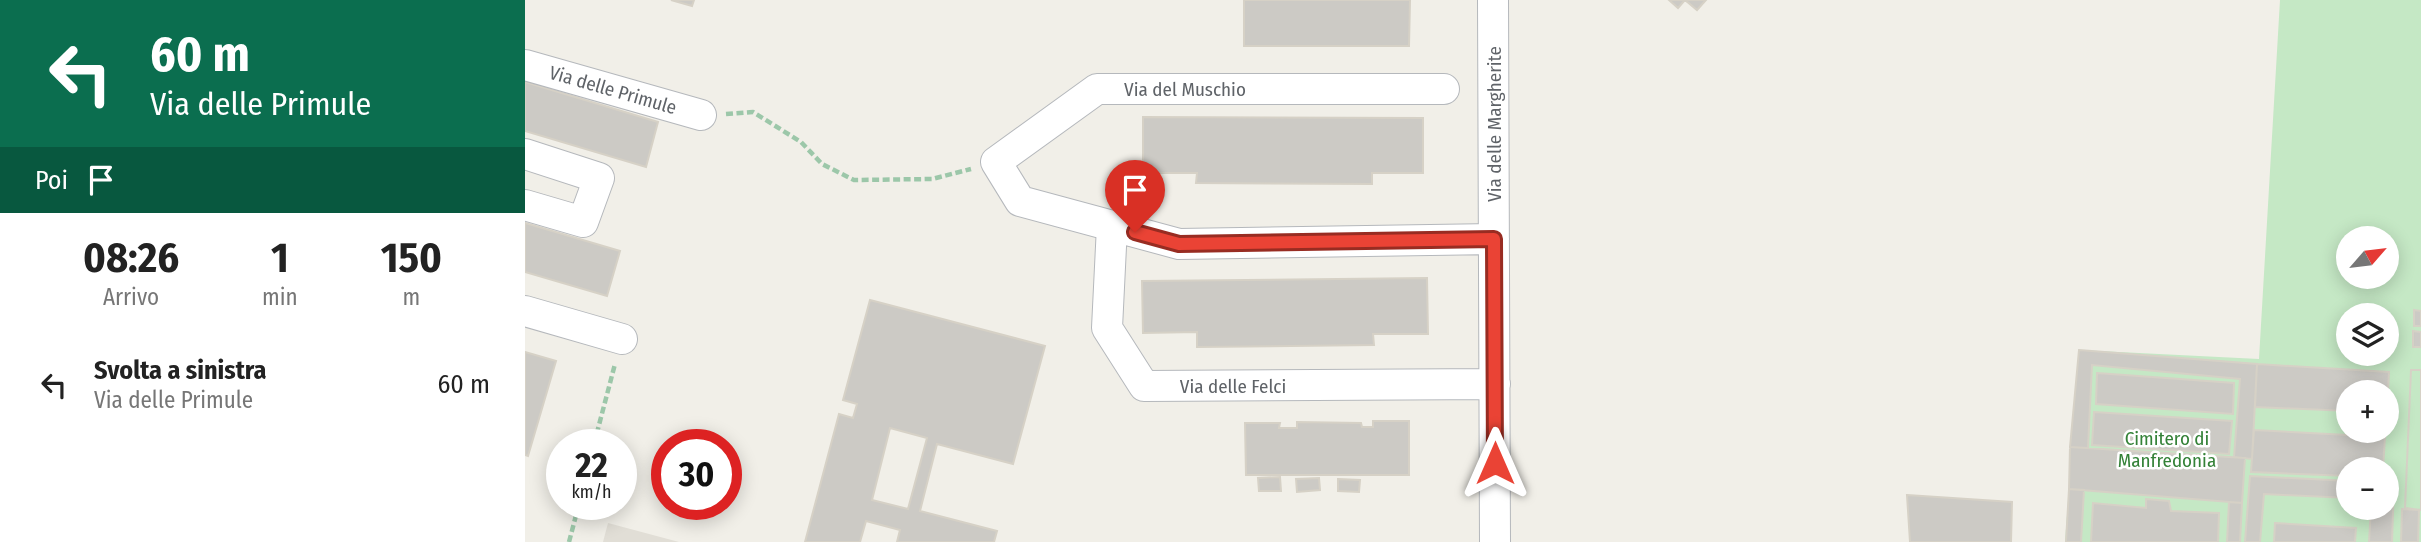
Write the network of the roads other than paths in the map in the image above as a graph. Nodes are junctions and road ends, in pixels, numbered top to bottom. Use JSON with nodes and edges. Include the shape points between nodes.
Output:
{"nodes":[{"id":1,"x":1493,"y":0,"type":"edge"},
{"id":2,"x":525,"y":65,"type":"edge"},
{"id":3,"x":1444,"y":89,"type":"dead end"},
{"id":4,"x":701,"y":115,"type":"road end"},
{"id":5,"x":525,"y":155,"type":"edge"},
{"id":6,"x":525,"y":205,"type":"edge"},
{"id":7,"x":1112,"y":226,"type":"junction"},
{"id":8,"x":1494,"y":239,"type":"junction"},
{"id":9,"x":525,"y":311,"type":"edge"},
{"id":10,"x":622,"y":339,"type":"road end"},
{"id":11,"x":1495,"y":384,"type":"junction"},
{"id":12,"x":1495,"y":542,"type":"edge"}],
"edges":[{"from":1,"to":8,"type":"street","name":"Via delle Margherite"},
{"from":2,"to":4,"type":"street","name":"Via delle Primule"},
{"from":3,"to":7,"type":"street","name":"Via del Muschio","via":[[1097,89],[996,162],[1020,201]]},
{"from":5,"to":6,"type":"street","via":[[599,178],[583,222]]},
{"from":7,"to":8,"type":"street","via":[[1179,244]]},
{"from":7,"to":11,"type":"street","name":"Via delle Felci","via":[[1107,328],[1144,386]]},
{"from":8,"to":11,"type":"street","name":"Via delle Margherite"},
{"from":9,"to":10,"type":"street"},
{"from":11,"to":12,"type":"street","name":"Via delle Margherite"}]}
